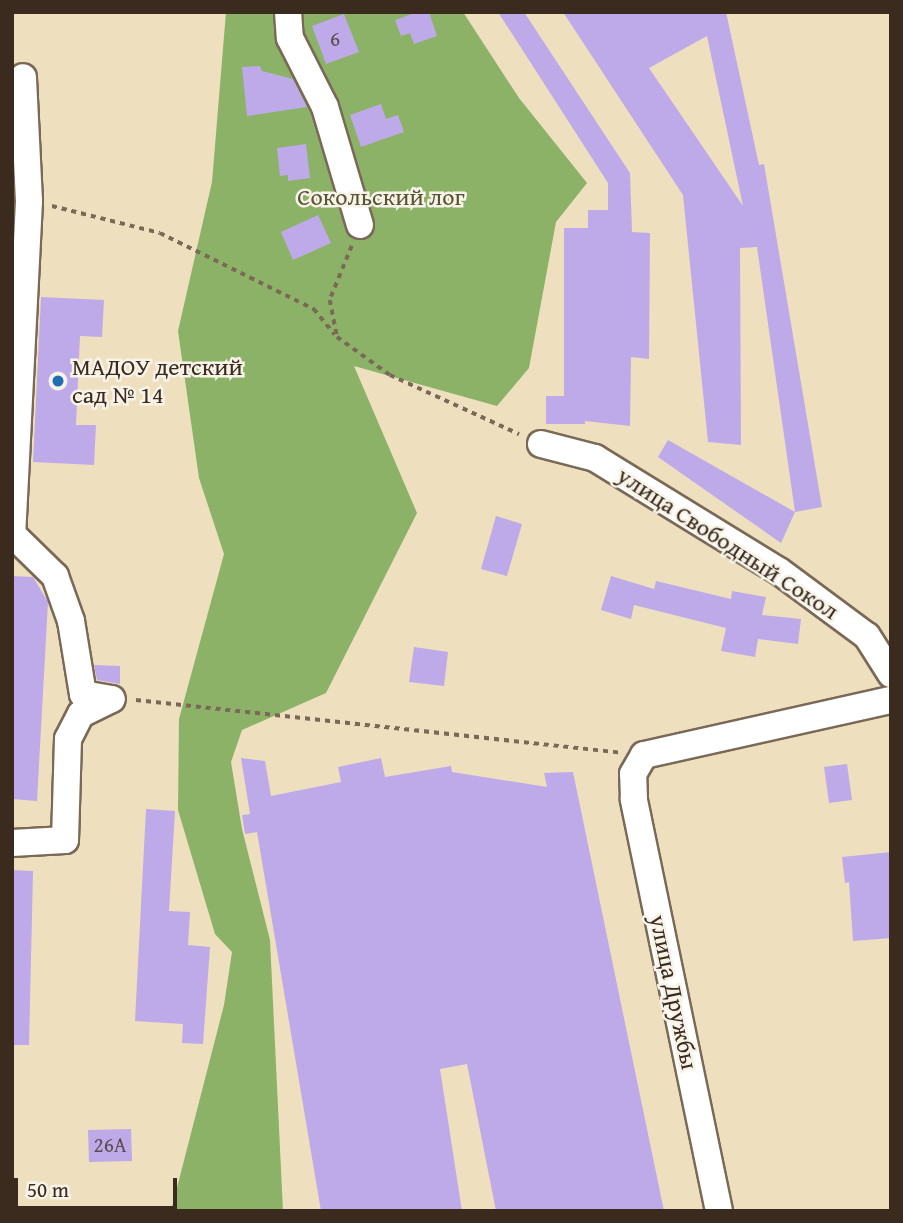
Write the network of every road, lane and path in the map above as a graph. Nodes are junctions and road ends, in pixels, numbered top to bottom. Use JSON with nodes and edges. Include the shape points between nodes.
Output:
{"nodes":[{"id":1,"x":289,"y":12,"type":"edge"},
{"id":2,"x":23,"y":76,"type":"dead end"},
{"id":3,"x":30,"y":201,"type":"junction"},
{"id":4,"x":360,"y":225,"type":"joint"},
{"id":5,"x":337,"y":337,"type":"junction"},
{"id":6,"x":541,"y":444,"type":"joint"},
{"id":7,"x":13,"y":536,"type":"edge"},
{"id":8,"x":891,"y":674,"type":"edge"},
{"id":9,"x":113,"y":699,"type":"junction"},
{"id":10,"x":891,"y":700,"type":"edge"},
{"id":11,"x":638,"y":764,"type":"junction"},
{"id":12,"x":12,"y":843,"type":"edge"},
{"id":13,"x":719,"y":1211,"type":"edge"}],
"edges":[{"from":1,"to":4,"type":"street","via":[[290,38],[325,107]]},
{"from":2,"to":3,"type":"street"},
{"from":3,"to":5,"type":"path","via":[[160,233],[314,309]]},
{"from":3,"to":7,"type":"street"},
{"from":4,"to":5,"type":"path","via":[[330,300]]},
{"from":5,"to":6,"type":"path","via":[[390,375]]},
{"from":6,"to":8,"type":"street","name":"улица Свободный Сокол","via":[[595,458],[779,571],[867,636]]},
{"from":7,"to":9,"type":"street","via":[[55,576],[75,634],[83,694]]},
{"from":9,"to":11,"type":"path","via":[[172,701]]},
{"from":9,"to":12,"type":"street","via":[[81,714],[68,739],[65,840]]},
{"from":10,"to":11,"type":"street"},
{"from":11,"to":13,"type":"street","name":"улица Дружбы","via":[[634,799]]}]}
